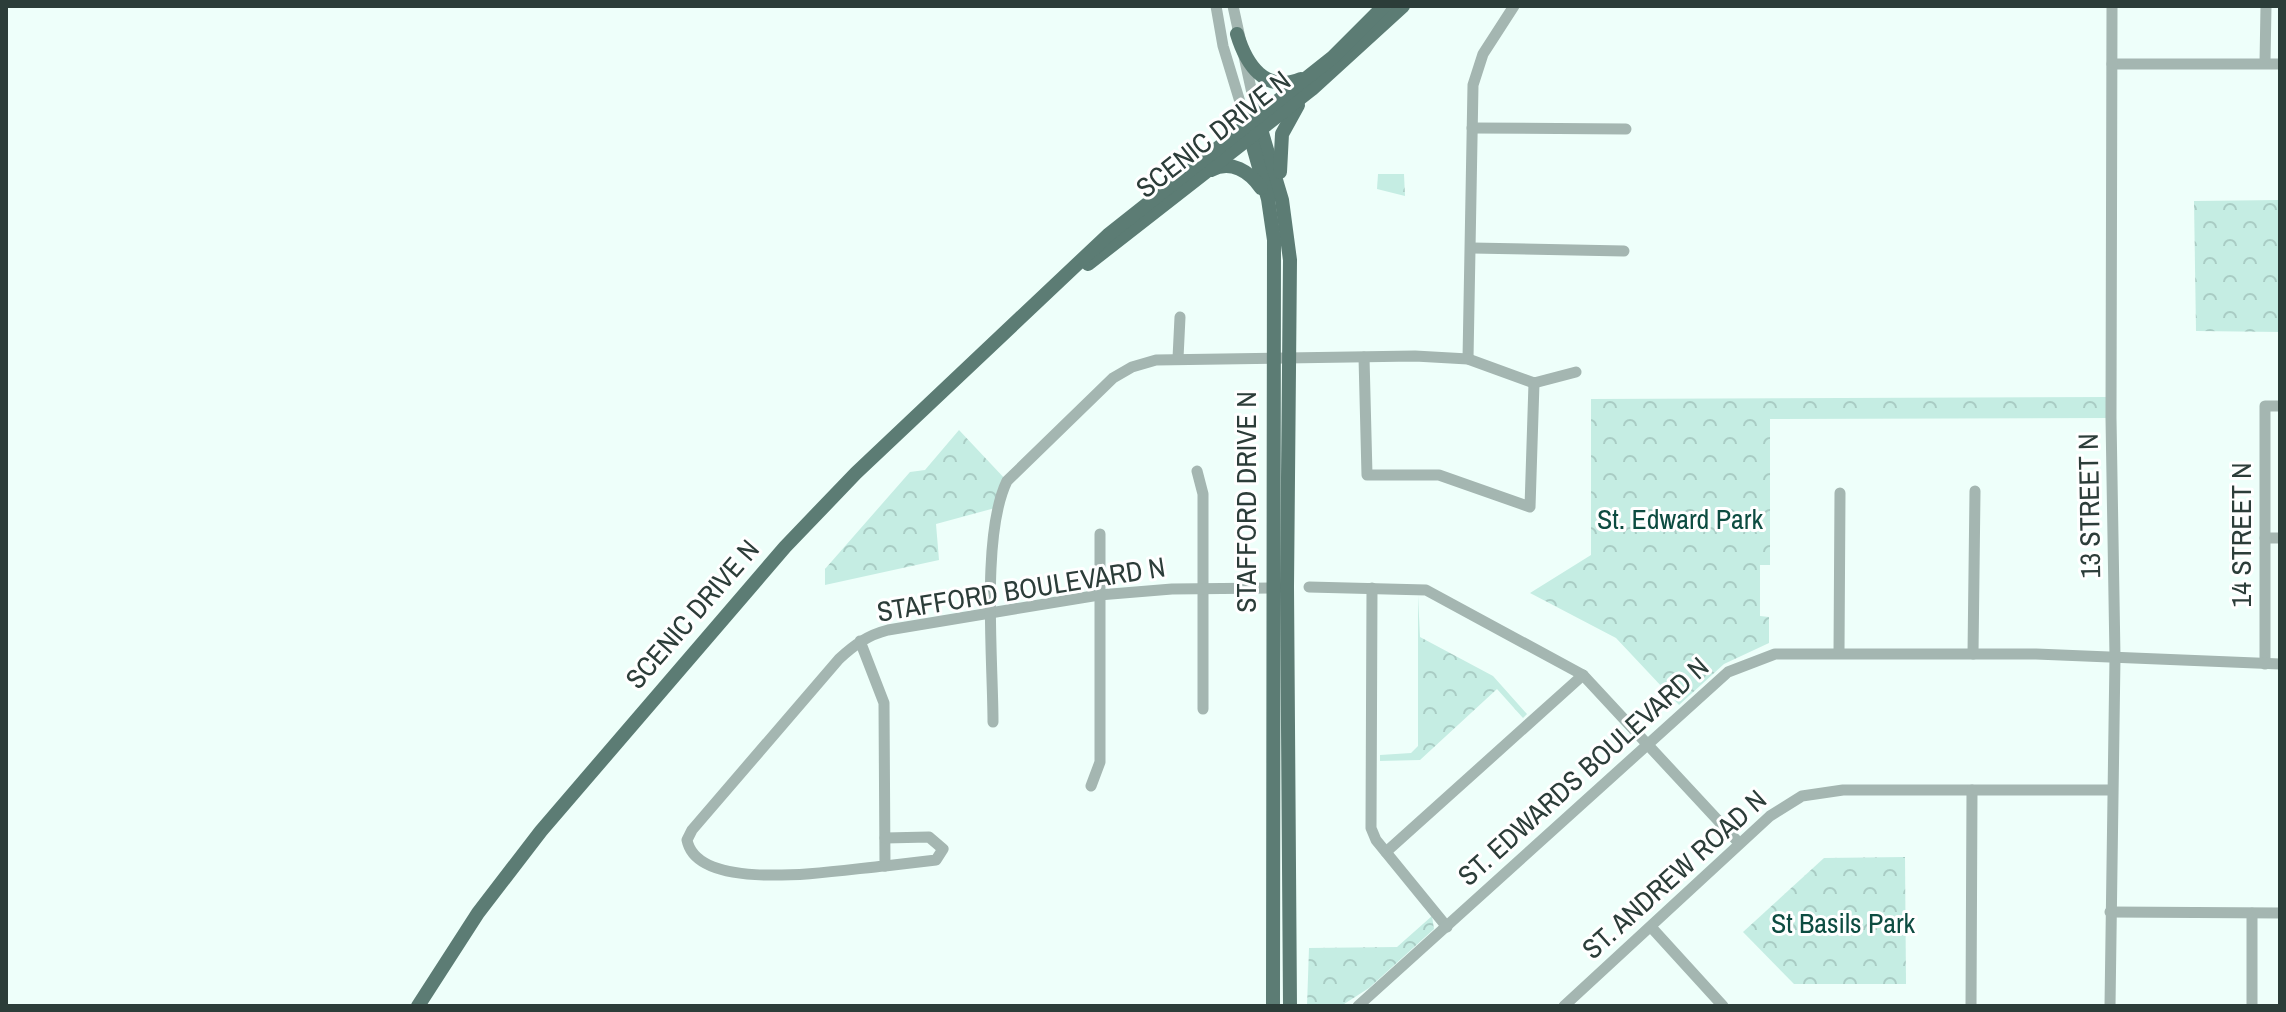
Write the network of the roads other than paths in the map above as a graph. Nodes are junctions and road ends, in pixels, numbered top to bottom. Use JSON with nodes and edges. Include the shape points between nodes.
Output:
{"nodes":[{"id":1,"x":1216,"y":6,"type":"edge"},
{"id":2,"x":1233,"y":6,"type":"edge"},
{"id":3,"x":1384,"y":6,"type":"edge"},
{"id":4,"x":1403,"y":6,"type":"edge"},
{"id":5,"x":1514,"y":6,"type":"edge"},
{"id":6,"x":2112,"y":6,"type":"edge"},
{"id":7,"x":2266,"y":6,"type":"edge"},
{"id":8,"x":1237,"y":34,"type":"junction"},
{"id":9,"x":2265,"y":63,"type":"junction"},
{"id":10,"x":2112,"y":64,"type":"junction"},
{"id":11,"x":2280,"y":64,"type":"edge"},
{"id":12,"x":1310,"y":82,"type":"junction"},
{"id":13,"x":1254,"y":127,"type":"junction"},
{"id":14,"x":1472,"y":128,"type":"junction"},
{"id":15,"x":1626,"y":129,"type":"dead end"},
{"id":16,"x":1201,"y":176,"type":"junction"},
{"id":17,"x":1275,"y":199,"type":"junction"},
{"id":18,"x":1472,"y":248,"type":"junction"},
{"id":19,"x":1624,"y":251,"type":"dead end"},
{"id":20,"x":1047,"y":293,"type":"junction"},
{"id":21,"x":1180,"y":317,"type":"dead end"},
{"id":22,"x":1288,"y":357,"type":"junction"},
{"id":23,"x":1364,"y":357,"type":"junction"},
{"id":24,"x":1178,"y":358,"type":"junction"},
{"id":25,"x":1272,"y":358,"type":"junction"},
{"id":26,"x":1468,"y":359,"type":"junction"},
{"id":27,"x":1576,"y":372,"type":"dead end"},
{"id":28,"x":1534,"y":383,"type":"junction"},
{"id":29,"x":2280,"y":406,"type":"edge"},
{"id":30,"x":1197,"y":471,"type":"dead end"},
{"id":31,"x":1975,"y":491,"type":"dead end"},
{"id":32,"x":1840,"y":493,"type":"dead end"},
{"id":33,"x":1100,"y":534,"type":"dead end"},
{"id":34,"x":2265,"y":538,"type":"junction"},
{"id":35,"x":2280,"y":538,"type":"edge"},
{"id":36,"x":1309,"y":587,"type":"dead end"},
{"id":37,"x":1203,"y":588,"type":"junction"},
{"id":38,"x":1279,"y":588,"type":"junction"},
{"id":39,"x":1372,"y":588,"type":"junction"},
{"id":40,"x":1099,"y":595,"type":"junction"},
{"id":41,"x":993,"y":613,"type":"junction"},
{"id":42,"x":860,"y":641,"type":"junction"},
{"id":43,"x":1839,"y":653,"type":"junction"},
{"id":44,"x":1973,"y":654,"type":"junction"},
{"id":45,"x":2115,"y":657,"type":"junction"},
{"id":46,"x":2265,"y":664,"type":"junction"},
{"id":47,"x":2280,"y":664,"type":"edge"},
{"id":48,"x":1583,"y":675,"type":"junction"},
{"id":49,"x":1203,"y":709,"type":"dead end"},
{"id":50,"x":993,"y":722,"type":"dead end"},
{"id":51,"x":1650,"y":744,"type":"junction"},
{"id":52,"x":1091,"y":786,"type":"dead end"},
{"id":53,"x":1972,"y":790,"type":"junction"},
{"id":54,"x":2111,"y":790,"type":"junction"},
{"id":55,"x":885,"y":838,"type":"junction"},
{"id":56,"x":1739,"y":843,"type":"junction"},
{"id":57,"x":1386,"y":852,"type":"junction"},
{"id":58,"x":885,"y":866,"type":"junction"},
{"id":59,"x":2110,"y":912,"type":"junction"},
{"id":60,"x":2252,"y":913,"type":"junction"},
{"id":61,"x":2280,"y":913,"type":"edge"},
{"id":62,"x":1447,"y":927,"type":"junction"},
{"id":63,"x":1651,"y":927,"type":"junction"},
{"id":64,"x":1290,"y":998,"type":"edge"},
{"id":65,"x":418,"y":1006,"type":"edge"},
{"id":66,"x":1273,"y":1006,"type":"edge"},
{"id":67,"x":1296,"y":1006,"type":"edge"},
{"id":68,"x":1358,"y":1006,"type":"edge"},
{"id":69,"x":1564,"y":1006,"type":"edge"},
{"id":70,"x":1723,"y":1006,"type":"edge"},
{"id":71,"x":1971,"y":1006,"type":"edge"},
{"id":72,"x":2110,"y":1006,"type":"edge"},
{"id":73,"x":2252,"y":1006,"type":"edge"}],
"edges":[{"from":1,"to":13,"type":"street","name":"STAFFORD DRIVE N","via":[[1223,46]]},
{"from":2,"to":8,"type":"street","name":"STAFFORD DRIVE N"},
{"from":3,"to":12,"type":"main road","name":"SCENIC DRIVE N"},
{"from":4,"to":12,"type":"main road","name":"SCENIC DRIVE N"},
{"from":5,"to":14,"type":"street","via":[[1476,69]]},
{"from":6,"to":10,"type":"street","name":"13 STREET N"},
{"from":7,"to":9,"type":"street"},
{"from":8,"to":12,"type":"main road","via":[[1249,64],[1261,76],[1284,84]]},
{"from":8,"to":13,"type":"street","name":"STAFFORD DRIVE N"},
{"from":9,"to":10,"type":"street"},
{"from":9,"to":11,"type":"street"},
{"from":10,"to":45,"type":"street","name":"13 STREET N"},
{"from":12,"to":13,"type":"main road","name":"SCENIC DRIVE N"},
{"from":12,"to":17,"type":"main road","via":[[1282,134]]},
{"from":13,"to":16,"type":"main road","name":"SCENIC DRIVE N"},
{"from":13,"to":17,"type":"main road","name":"STAFFORD DRIVE N"},
{"from":13,"to":20,"type":"main road","name":"SCENIC DRIVE N","via":[[1108,235]]},
{"from":14,"to":15,"type":"street"},
{"from":14,"to":18,"type":"street"},
{"from":16,"to":17,"type":"main road","via":[[1218,166],[1239,169]]},
{"from":16,"to":20,"type":"main road","name":"SCENIC DRIVE N"},
{"from":17,"to":22,"type":"main road","name":"STAFFORD DRIVE N","via":[[1290,260]]},
{"from":17,"to":25,"type":"main road","name":"STAFFORD DRIVE N"},
{"from":18,"to":19,"type":"street"},
{"from":18,"to":26,"type":"street"},
{"from":20,"to":65,"type":"main road","name":"SCENIC DRIVE N","via":[[954,376],[785,547],[533,841]]},
{"from":21,"to":24,"type":"street"},
{"from":22,"to":23,"type":"street"},
{"from":22,"to":25,"type":"street"},
{"from":22,"to":38,"type":"main road","name":"STAFFORD DRIVE N"},
{"from":23,"to":26,"type":"street"},
{"from":23,"to":28,"type":"street","via":[[1367,475],[1439,475],[1530,507]]},
{"from":24,"to":25,"type":"street"},
{"from":24,"to":41,"type":"street","via":[[1141,363],[1113,378],[1007,481],[994,519]]},
{"from":25,"to":38,"type":"main road","name":"STAFFORD DRIVE N"},
{"from":26,"to":28,"type":"street"},
{"from":27,"to":28,"type":"street"},
{"from":29,"to":34,"type":"street","name":"14 STREET N","via":[[2265,406]]},
{"from":30,"to":37,"type":"street","via":[[1203,494]]},
{"from":31,"to":44,"type":"street"},
{"from":32,"to":43,"type":"street"},
{"from":33,"to":40,"type":"street"},
{"from":34,"to":35,"type":"street"},
{"from":34,"to":46,"type":"street","name":"14 STREET N"},
{"from":36,"to":39,"type":"street"},
{"from":37,"to":38,"type":"street","name":"STAFFORD BOULEVARD N"},
{"from":37,"to":40,"type":"street","name":"STAFFORD BOULEVARD N"},
{"from":37,"to":49,"type":"street"},
{"from":38,"to":64,"type":"main road","name":"STAFFORD DRIVE N"},
{"from":38,"to":66,"type":"main road","name":"STAFFORD DRIVE N"},
{"from":39,"to":48,"type":"street","via":[[1426,590]]},
{"from":39,"to":57,"type":"street","via":[[1371,828]]},
{"from":40,"to":41,"type":"street","name":"STAFFORD BOULEVARD N"},
{"from":40,"to":52,"type":"street","via":[[1100,762]]},
{"from":41,"to":42,"type":"street","name":"STAFFORD BOULEVARD N","via":[[888,630]]},
{"from":41,"to":50,"type":"street"},
{"from":42,"to":55,"type":"street","name":"STAFFORD BOULEVARD N","via":[[884,703]]},
{"from":42,"to":58,"type":"street","name":"STAFFORD BOULEVARD N","via":[[839,659],[687,840],[695,856],[740,875]]},
{"from":43,"to":44,"type":"street","name":"ST. EDWARDS BOULEVARD N"},
{"from":43,"to":51,"type":"street","name":"ST. EDWARDS BOULEVARD N","via":[[1775,654],[1728,672]]},
{"from":44,"to":45,"type":"street","name":"ST. EDWARDS BOULEVARD N"},
{"from":45,"to":46,"type":"street","name":"ST. EDWARDS BOULEVARD N"},
{"from":45,"to":54,"type":"street","name":"13 STREET N"},
{"from":46,"to":47,"type":"street","name":"ST. EDWARDS BOULEVARD N"},
{"from":48,"to":51,"type":"street"},
{"from":48,"to":57,"type":"street"},
{"from":51,"to":56,"type":"street"},
{"from":51,"to":62,"type":"street","name":"ST. EDWARDS BOULEVARD N"},
{"from":53,"to":54,"type":"street","name":"ST. ANDREW ROAD N"},
{"from":53,"to":56,"type":"street","name":"ST. ANDREW ROAD N","via":[[1823,791],[1785,805]]},
{"from":53,"to":71,"type":"street"},
{"from":54,"to":59,"type":"street","name":"13 STREET N"},
{"from":55,"to":58,"type":"street","name":"STAFFORD BOULEVARD N"},
{"from":55,"to":58,"type":"street","name":"STAFFORD BOULEVARD N","via":[[929,837],[943,849],[929,863]]},
{"from":56,"to":63,"type":"street","name":"ST. ANDREW ROAD N"},
{"from":57,"to":62,"type":"street"},
{"from":59,"to":60,"type":"street"},
{"from":59,"to":72,"type":"street","name":"13 STREET N"},
{"from":60,"to":61,"type":"street"},
{"from":60,"to":73,"type":"street"},
{"from":62,"to":68,"type":"street","name":"ST. EDWARDS BOULEVARD N"},
{"from":63,"to":69,"type":"street","name":"ST. ANDREW ROAD N"},
{"from":63,"to":70,"type":"street"},
{"from":64,"to":67,"type":"main road"}]}
